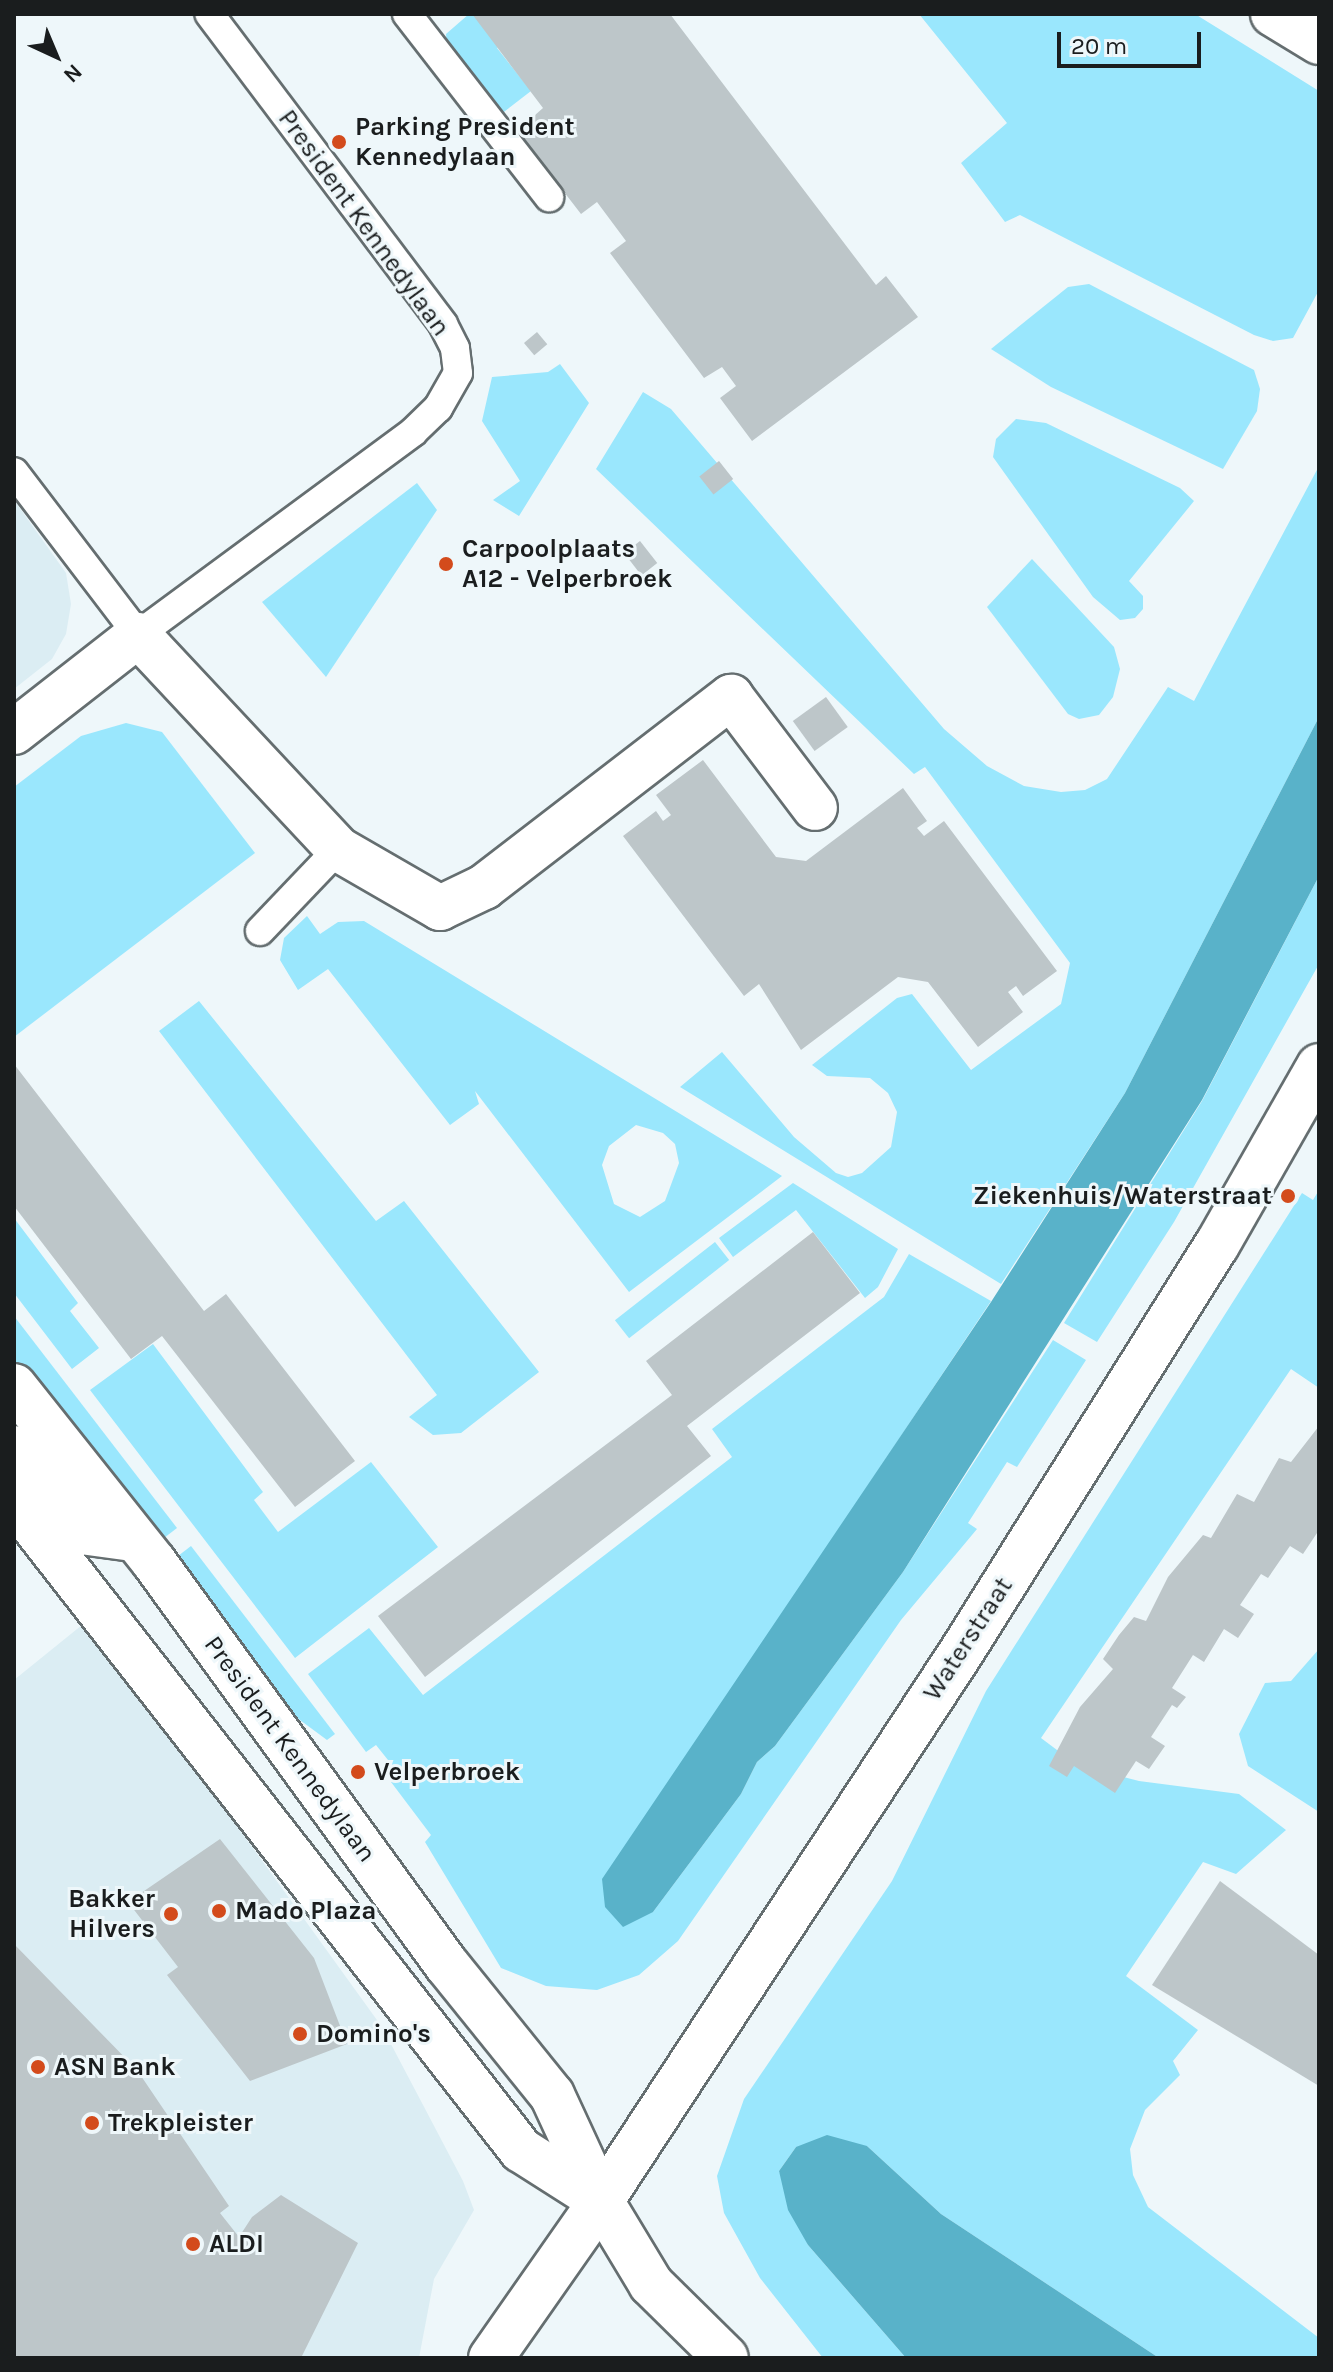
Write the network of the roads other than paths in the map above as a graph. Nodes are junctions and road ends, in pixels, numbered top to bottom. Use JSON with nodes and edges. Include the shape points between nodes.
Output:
{"nodes":[{"id":1,"x":209,"y":14,"type":"edge"},
{"id":2,"x":407,"y":14,"type":"edge"},
{"id":3,"x":1273,"y":14,"type":"edge"},
{"id":4,"x":1319,"y":42,"type":"edge"},
{"id":5,"x":549,"y":197,"type":"dead end"},
{"id":6,"x":14,"y":472,"type":"edge"},
{"id":7,"x":138,"y":635,"type":"junction"},
{"id":8,"x":14,"y":732,"type":"edge"},
{"id":9,"x":815,"y":808,"type":"dead end"},
{"id":10,"x":338,"y":849,"type":"junction"},
{"id":11,"x":260,"y":931,"type":"dead end"},
{"id":12,"x":1319,"y":1066,"type":"edge"},
{"id":13,"x":14,"y":1386,"type":"edge"},
{"id":14,"x":14,"y":1448,"type":"edge"},
{"id":15,"x":14,"y":1501,"type":"edge"},
{"id":16,"x":133,"y":1539,"type":"junction"},
{"id":17,"x":601,"y":2201,"type":"junction"},
{"id":18,"x":491,"y":2358,"type":"edge"},
{"id":19,"x":726,"y":2358,"type":"edge"}],
"edges":[{"from":1,"to":7,"type":"lane","name":"President Kennedylaan","via":[[443,324],[455,348],[458,373],[438,408],[413,432]]},
{"from":2,"to":5,"type":"lane"},
{"from":3,"to":4,"type":"street"},
{"from":6,"to":7,"type":"lane"},
{"from":7,"to":8,"type":"street","name":"President Kennedylaan"},
{"from":7,"to":10,"type":"street"},
{"from":9,"to":10,"type":"street","via":[[731,697],[484,887],[440,908]]},
{"from":10,"to":11,"type":"lane"},
{"from":12,"to":17,"type":"street","name":"Waterstraat","via":[[1217,1245],[962,1651]]},
{"from":13,"to":16,"type":"street","name":"President Kennedylaan"},
{"from":14,"to":16,"type":"street","via":[[81,1532]]},
{"from":15,"to":17,"type":"street","name":"President Kennedylaan","via":[[521,2150]]},
{"from":16,"to":17,"type":"street","name":"President Kennedylaan","via":[[447,1965],[552,2095]]},
{"from":17,"to":18,"type":"street","name":"Waterstraat"},
{"from":17,"to":19,"type":"street","name":"President Kennedylaan","via":[[651,2284]]}]}
